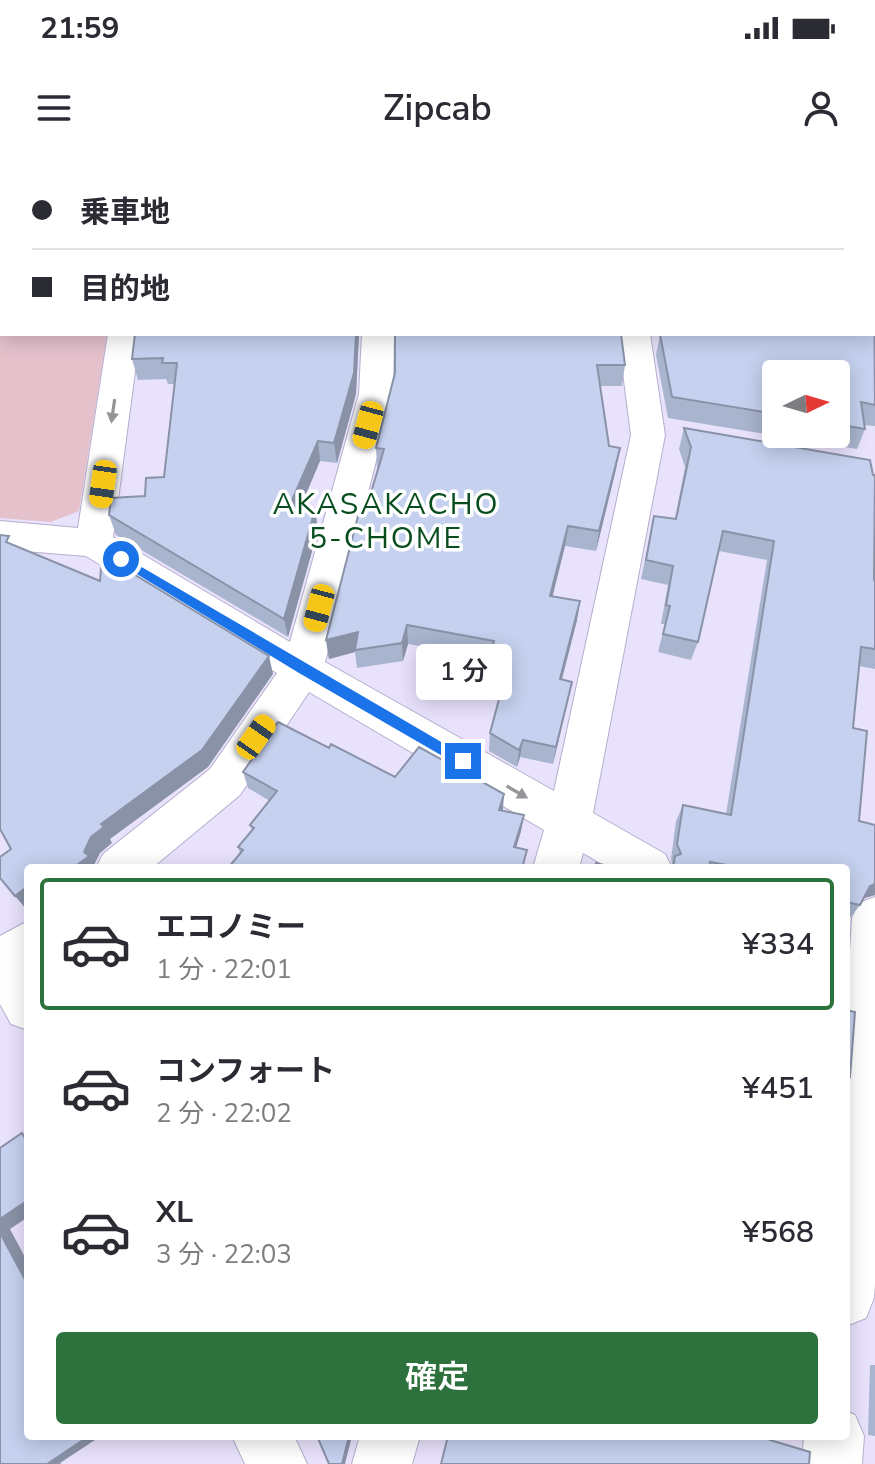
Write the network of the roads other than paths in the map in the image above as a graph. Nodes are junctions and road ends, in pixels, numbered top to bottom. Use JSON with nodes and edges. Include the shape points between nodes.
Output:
{"nodes":[{"id":1,"x":124,"y":336,"type":"edge"},
{"id":2,"x":378,"y":336,"type":"edge"},
{"id":3,"x":635,"y":336,"type":"edge"},
{"id":4,"x":0,"y":535,"type":"edge"},
{"id":5,"x":94,"y":543,"type":"junction"},
{"id":6,"x":303,"y":669,"type":"junction"},
{"id":7,"x":569,"y":822,"type":"junction"},
{"id":8,"x":124,"y":864,"type":"edge"},
{"id":9,"x":557,"y":864,"type":"edge"},
{"id":10,"x":642,"y":864,"type":"edge"},
{"id":11,"x":875,"y":918,"type":"edge"},
{"id":12,"x":8,"y":957,"type":"edge"},
{"id":13,"x":864,"y":992,"type":"edge"},
{"id":14,"x":24,"y":997,"type":"edge"},
{"id":15,"x":850,"y":1230,"type":"edge"},
{"id":16,"x":264,"y":1440,"type":"edge"},
{"id":17,"x":389,"y":1440,"type":"edge"},
{"id":18,"x":834,"y":1440,"type":"edge"},
{"id":19,"x":277,"y":1464,"type":"edge"},
{"id":20,"x":382,"y":1464,"type":"edge"},
{"id":21,"x":832,"y":1464,"type":"edge"}],
"edges":[{"from":1,"to":5,"type":"street","one_way":true},
{"from":2,"to":6,"type":"street","via":[[376,394]]},
{"from":3,"to":7,"type":"street","via":[[663,432]]},
{"from":4,"to":5,"type":"street"},
{"from":5,"to":6,"type":"street"},
{"from":6,"to":7,"type":"street","one_way":true},
{"from":6,"to":8,"type":"street","via":[[225,782]]},
{"from":7,"to":9,"type":"street"},
{"from":7,"to":10,"type":"street"},
{"from":11,"to":13,"type":"street"},
{"from":12,"to":14,"type":"street"},
{"from":13,"to":15,"type":"street"},
{"from":16,"to":19,"type":"street"},
{"from":17,"to":20,"type":"street"},
{"from":18,"to":21,"type":"street"}]}
